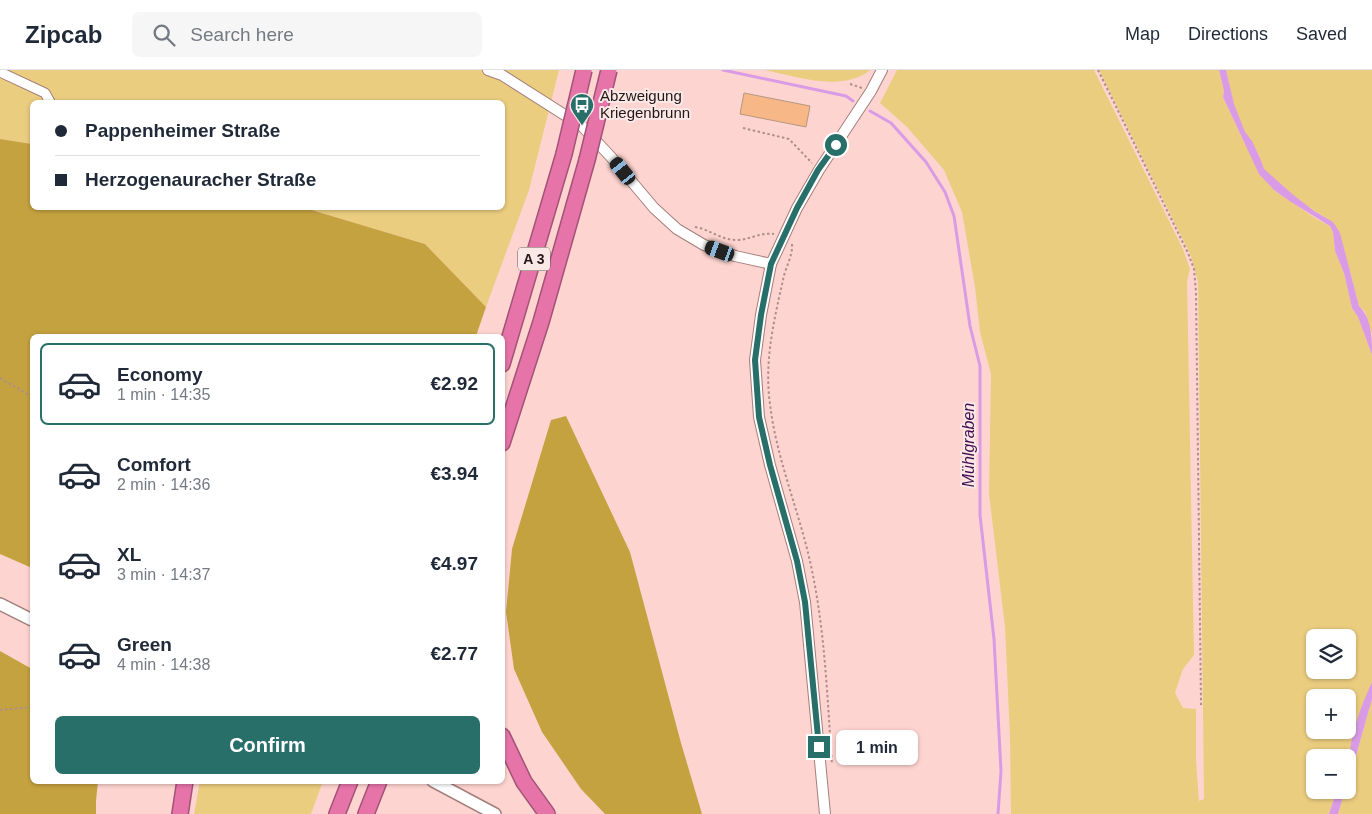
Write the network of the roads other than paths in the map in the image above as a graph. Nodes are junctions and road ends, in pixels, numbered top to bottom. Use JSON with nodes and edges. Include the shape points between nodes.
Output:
{"nodes":[{"id":1,"x":488,"y":70,"type":"edge"},
{"id":2,"x":584,"y":70,"type":"edge"},
{"id":3,"x":609,"y":70,"type":"edge"},
{"id":4,"x":882,"y":70,"type":"edge"},
{"id":5,"x":0,"y":72,"type":"edge"},
{"id":6,"x":49,"y":100,"type":"edge"},
{"id":7,"x":771,"y":264,"type":"junction"},
{"id":8,"x":505,"y":354,"type":"edge"},
{"id":9,"x":510,"y":419,"type":"junction"},
{"id":10,"x":505,"y":434,"type":"edge"},
{"id":11,"x":505,"y":441,"type":"edge"},
{"id":12,"x":0,"y":604,"type":"edge"},
{"id":13,"x":30,"y":619,"type":"edge"},
{"id":14,"x":505,"y":742,"type":"edge"},
{"id":15,"x":184,"y":784,"type":"edge"},
{"id":16,"x":349,"y":784,"type":"edge"},
{"id":17,"x":378,"y":784,"type":"edge"},
{"id":18,"x":439,"y":784,"type":"edge"},
{"id":19,"x":180,"y":814,"type":"edge"},
{"id":20,"x":330,"y":814,"type":"edge"},
{"id":21,"x":337,"y":814,"type":"edge"},
{"id":22,"x":366,"y":814,"type":"edge"},
{"id":23,"x":495,"y":814,"type":"edge"},
{"id":24,"x":547,"y":814,"type":"edge"},
{"id":25,"x":825,"y":814,"type":"edge"}],
"edges":[{"from":1,"to":7,"type":"street","via":[[582,126],[654,208],[677,229],[704,245]]},
{"from":2,"to":8,"type":"highway","number":"A 3","bridge":true,"via":[[564,154]]},
{"from":3,"to":9,"type":"highway","number":"A 3","bridge":true,"via":[[568,231]]},
{"from":4,"to":7,"type":"street","via":[[818,170]]},
{"from":5,"to":6,"type":"street","via":[[45,94]]},
{"from":7,"to":25,"type":"street","via":[[755,360],[759,417],[805,602]]},
{"from":9,"to":10,"type":"highway","number":"A 3"},
{"from":9,"to":11,"type":"highway"},
{"from":12,"to":13,"type":"main road"},
{"from":14,"to":24,"type":"highway","via":[[524,782]]},
{"from":15,"to":19,"type":"highway"},
{"from":16,"to":20,"type":"highway"},
{"from":16,"to":21,"type":"highway"},
{"from":17,"to":22,"type":"highway"},
{"from":18,"to":23,"type":"main road"}]}
